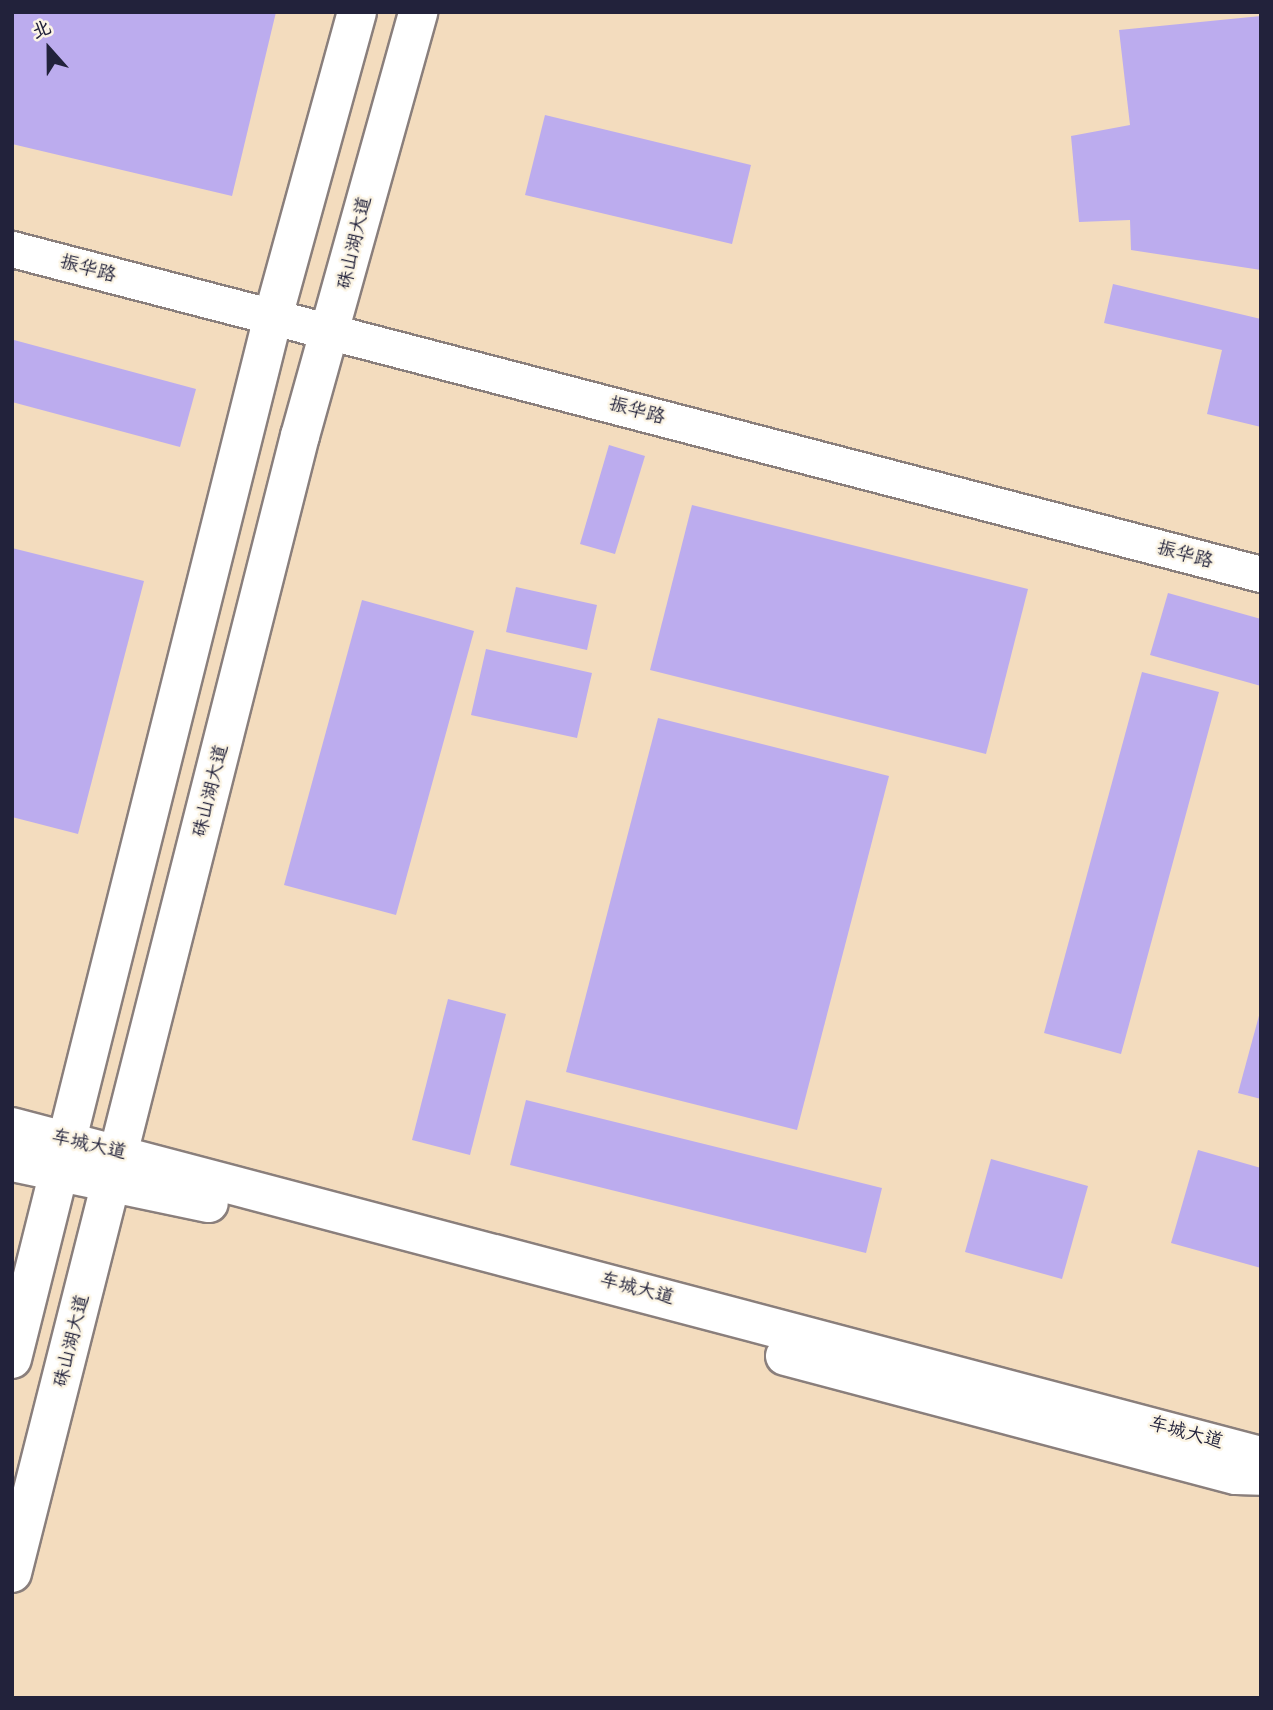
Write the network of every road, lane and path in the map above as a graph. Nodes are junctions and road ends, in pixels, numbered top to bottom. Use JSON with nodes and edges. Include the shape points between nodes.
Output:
{"nodes":[{"id":1,"x":357,"y":12,"type":"edge"},
{"id":2,"x":418,"y":12,"type":"edge"},
{"id":3,"x":12,"y":249,"type":"edge"},
{"id":4,"x":273,"y":317,"type":"junction"},
{"id":5,"x":334,"y":332,"type":"junction"},
{"id":6,"x":1261,"y":574,"type":"edge"},
{"id":7,"x":12,"y":1128,"type":"edge"},
{"id":8,"x":61,"y":1155,"type":"junction"},
{"id":9,"x":12,"y":1162,"type":"edge"},
{"id":10,"x":112,"y":1166,"type":"junction"},
{"id":11,"x":12,"y":1359,"type":"edge"},
{"id":12,"x":1261,"y":1456,"type":"edge"},
{"id":13,"x":1261,"y":1476,"type":"edge"},
{"id":14,"x":12,"y":1573,"type":"edge"}],
"edges":[{"from":1,"to":4,"type":"main road"},
{"from":2,"to":5,"type":"main road","name":"硃山湖大道"},
{"from":3,"to":4,"type":"street","name":"振华路"},
{"from":4,"to":5,"type":"street","name":"振华路"},
{"from":4,"to":8,"type":"main road"},
{"from":5,"to":6,"type":"street","name":"振华路"},
{"from":5,"to":10,"type":"main road","name":"硃山湖大道","via":[[300,436]]},
{"from":7,"to":8,"type":"main road","name":"车城大道"},
{"from":8,"to":9,"type":"main road","name":"车城大道"},
{"from":8,"to":10,"type":"main road","name":"车城大道"},
{"from":8,"to":11,"type":"main road"},
{"from":10,"to":12,"type":"main road","name":"车城大道"},
{"from":10,"to":13,"type":"main road","name":"车城大道","via":[[1236,1475]]},
{"from":10,"to":14,"type":"main road","name":"硃山湖大道"}]}
